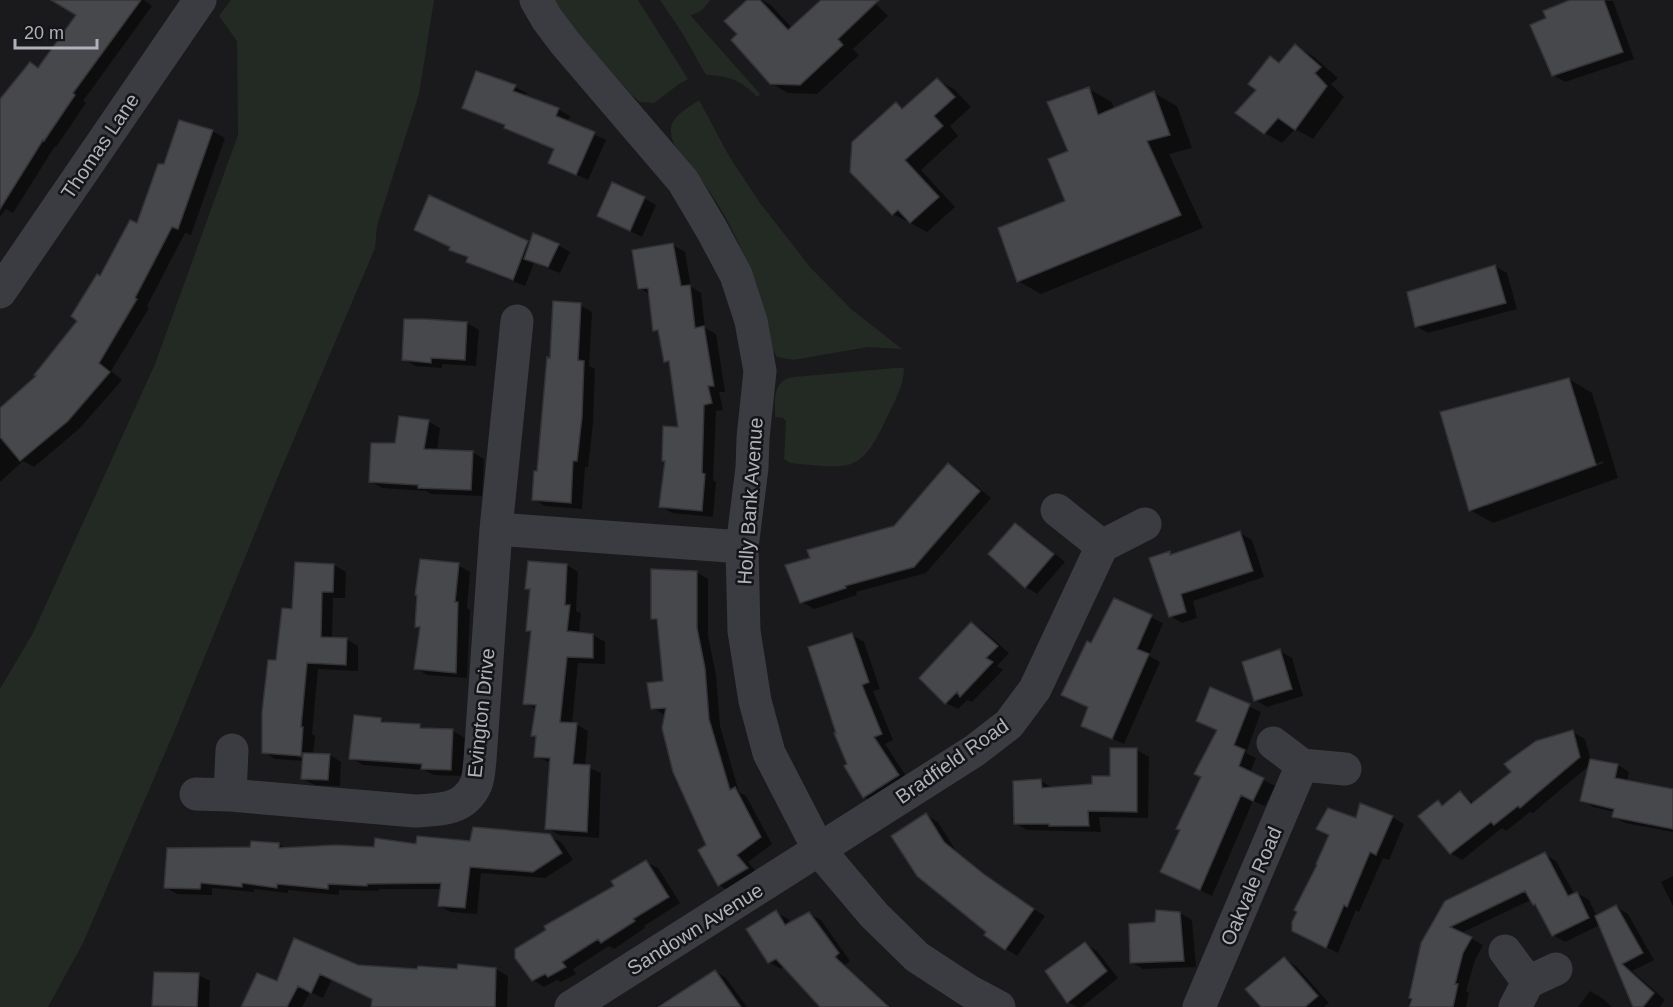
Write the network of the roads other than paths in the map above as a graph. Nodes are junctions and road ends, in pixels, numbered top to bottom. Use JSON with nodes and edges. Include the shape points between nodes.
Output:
{"nodes":[{"id":1,"x":200,"y":0,"type":"edge"},
{"id":2,"x":536,"y":0,"type":"edge"},
{"id":3,"x":0,"y":292,"type":"edge"},
{"id":4,"x":518,"y":321,"type":"dead end"},
{"id":5,"x":1057,"y":510,"type":"dead end"},
{"id":6,"x":1145,"y":524,"type":"dead end"},
{"id":7,"x":496,"y":529,"type":"junction"},
{"id":8,"x":1102,"y":546,"type":"junction"},
{"id":9,"x":742,"y":547,"type":"junction"},
{"id":10,"x":1273,"y":743,"type":"dead end"},
{"id":11,"x":232,"y":750,"type":"dead end"},
{"id":12,"x":1302,"y":765,"type":"junction"},
{"id":13,"x":1345,"y":769,"type":"dead end"},
{"id":14,"x":196,"y":794,"type":"dead end"},
{"id":15,"x":230,"y":795,"type":"junction"},
{"id":16,"x":819,"y":850,"type":"junction"},
{"id":17,"x":1505,"y":951,"type":"dead end"},
{"id":18,"x":1533,"y":986,"type":"edge"},
{"id":19,"x":571,"y":1007,"type":"edge"},
{"id":20,"x":999,"y":1007,"type":"edge"},
{"id":21,"x":1199,"y":1007,"type":"edge"}],
"edges":[{"from":1,"to":3,"type":"street","name":"Thomas Lane"},
{"from":2,"to":9,"type":"street","name":"Holly Bank Avenue","via":[[566,43],[683,181],[736,275],[760,371]]},
{"from":4,"to":7,"type":"street","name":"Evington Drive"},
{"from":5,"to":8,"type":"street"},
{"from":6,"to":8,"type":"street"},
{"from":7,"to":9,"type":"street"},
{"from":7,"to":15,"type":"street","name":"Evington Drive","via":[[480,760],[476,784],[465,799],[450,809],[416,811]]},
{"from":8,"to":16,"type":"street","name":"Bradfield Road","via":[[1035,689],[1009,724],[974,751]]},
{"from":9,"to":16,"type":"street","name":"Holly Bank Avenue","via":[[744,631],[755,701],[769,753]]},
{"from":10,"to":12,"type":"street"},
{"from":11,"to":15,"type":"street"},
{"from":12,"to":13,"type":"street"},
{"from":12,"to":21,"type":"street","name":"Oakvale Road"},
{"from":14,"to":15,"type":"street","name":"Evington Drive"},
{"from":16,"to":19,"type":"street","name":"Sandown Avenue"},
{"from":16,"to":20,"type":"street","name":"Holly Bank Avenue","via":[[874,915],[918,957]]},
{"from":17,"to":18,"type":"street"}]}
